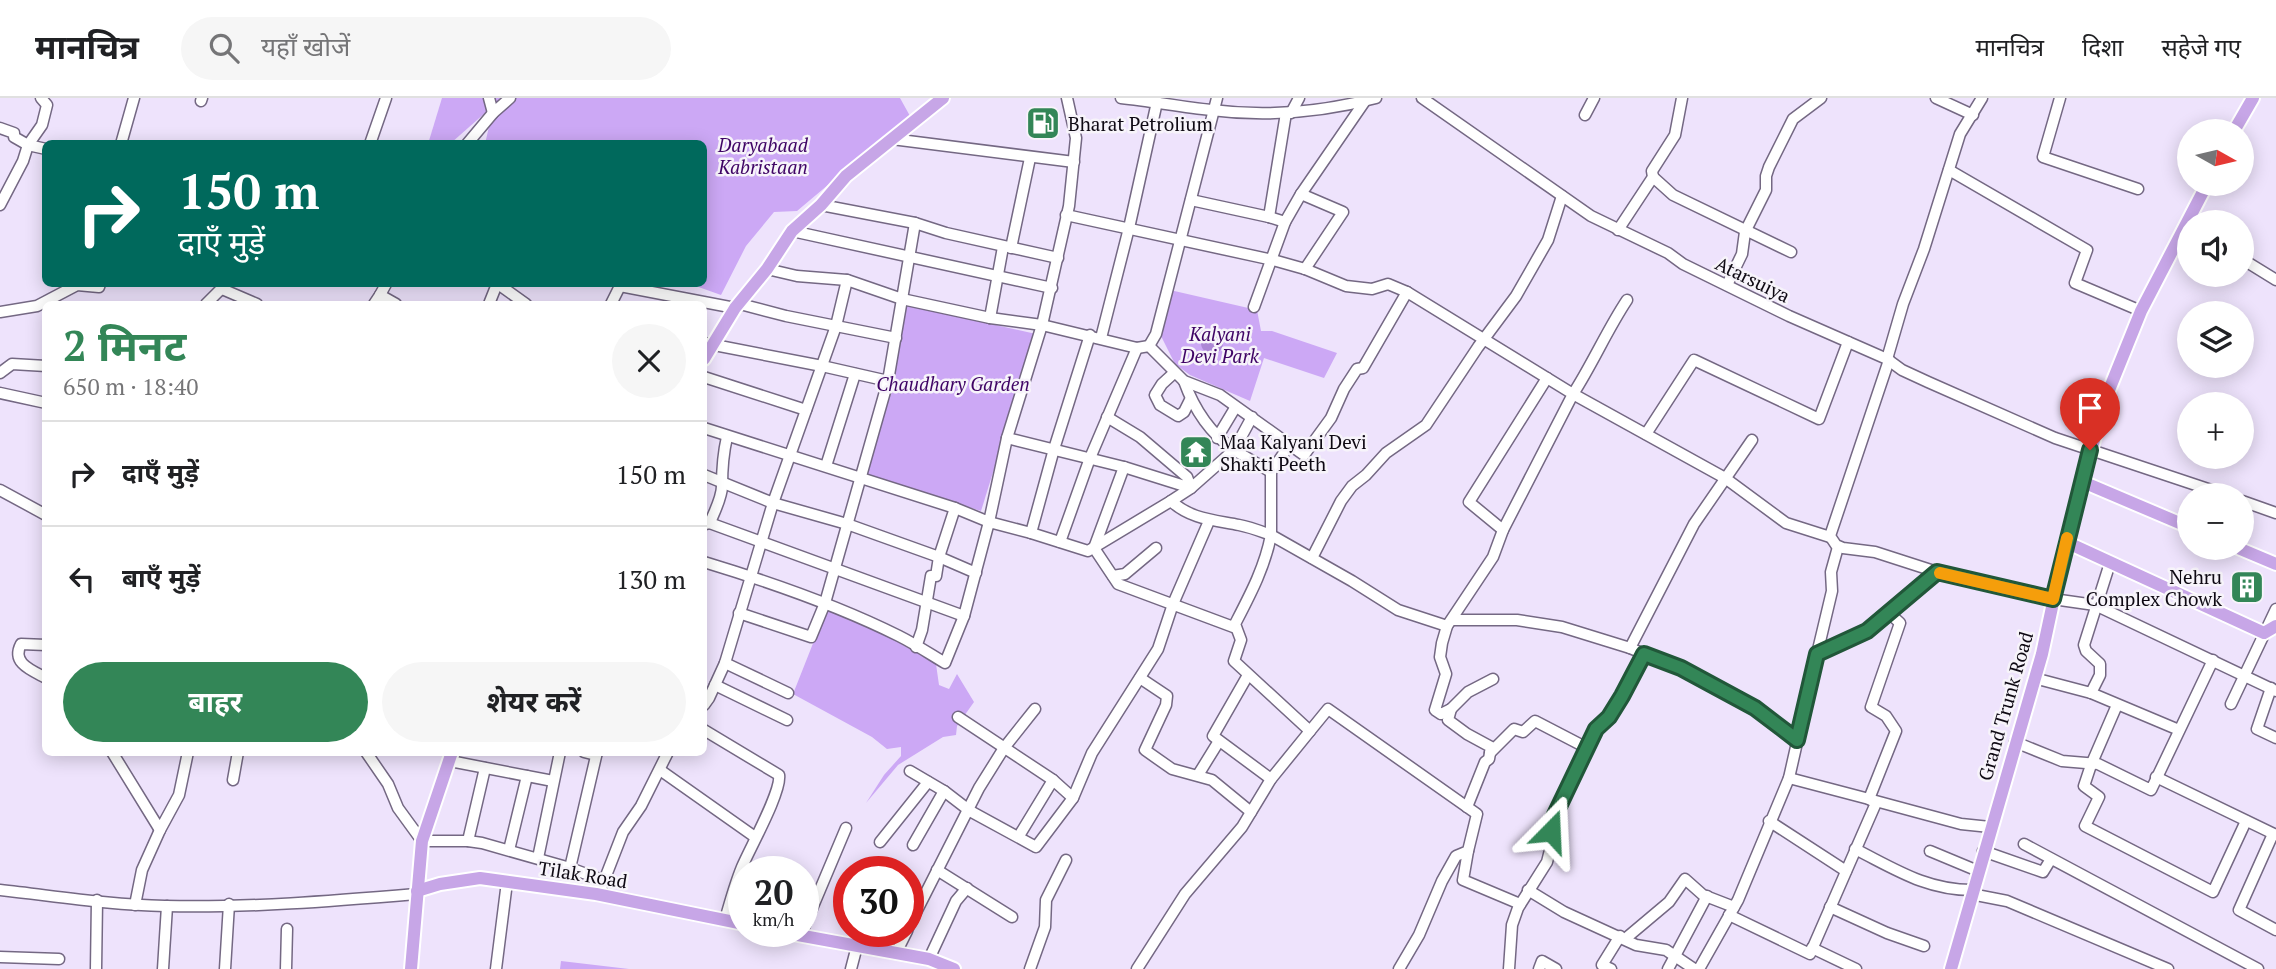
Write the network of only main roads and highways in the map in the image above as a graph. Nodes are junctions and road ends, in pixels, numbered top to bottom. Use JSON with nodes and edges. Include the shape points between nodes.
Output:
{"nodes":[{"id":1,"x":943,"y":98,"type":"edge"},
{"id":2,"x":2253,"y":98,"type":"edge"},
{"id":3,"x":2241,"y":119,"type":"edge"},
{"id":4,"x":2177,"y":248,"type":"edge"},
{"id":5,"x":708,"y":344,"type":"edge"},
{"id":6,"x":2082,"y":482,"type":"junction"},
{"id":7,"x":2177,"y":522,"type":"edge"},
{"id":8,"x":2066,"y":542,"type":"junction"},
{"id":9,"x":2254,"y":555,"type":"edge"},
{"id":10,"x":2276,"y":564,"type":"edge"},
{"id":11,"x":2276,"y":626,"type":"edge"},
{"id":12,"x":451,"y":757,"type":"edge"},
{"id":13,"x":417,"y":892,"type":"junction"},
{"id":14,"x":728,"y":921,"type":"edge"},
{"id":15,"x":819,"y":936,"type":"edge"},
{"id":16,"x":411,"y":969,"type":"edge"},
{"id":17,"x":954,"y":969,"type":"edge"},
{"id":18,"x":1951,"y":969,"type":"edge"}],
"edges":[{"from":1,"to":5,"type":"main road","via":[[846,176],[792,231]]},
{"from":2,"to":3,"type":"main road"},
{"from":4,"to":6,"type":"main road","name":"Grand Trunk Road","via":[[2141,311],[2105,400]]},
{"from":6,"to":7,"type":"main road"},
{"from":6,"to":8,"type":"main road","name":"Grand Trunk Road"},
{"from":8,"to":11,"type":"main road","via":[[2264,633]]},
{"from":8,"to":18,"type":"main road","name":"Grand Trunk Road","via":[[2034,678]]},
{"from":9,"to":10,"type":"main road"},
{"from":12,"to":13,"type":"main road","via":[[422,841]]},
{"from":13,"to":14,"type":"main road","name":"Tilak Road","via":[[480,877]]},
{"from":13,"to":16,"type":"main road"},
{"from":15,"to":17,"type":"main road","via":[[929,959]]}]}
